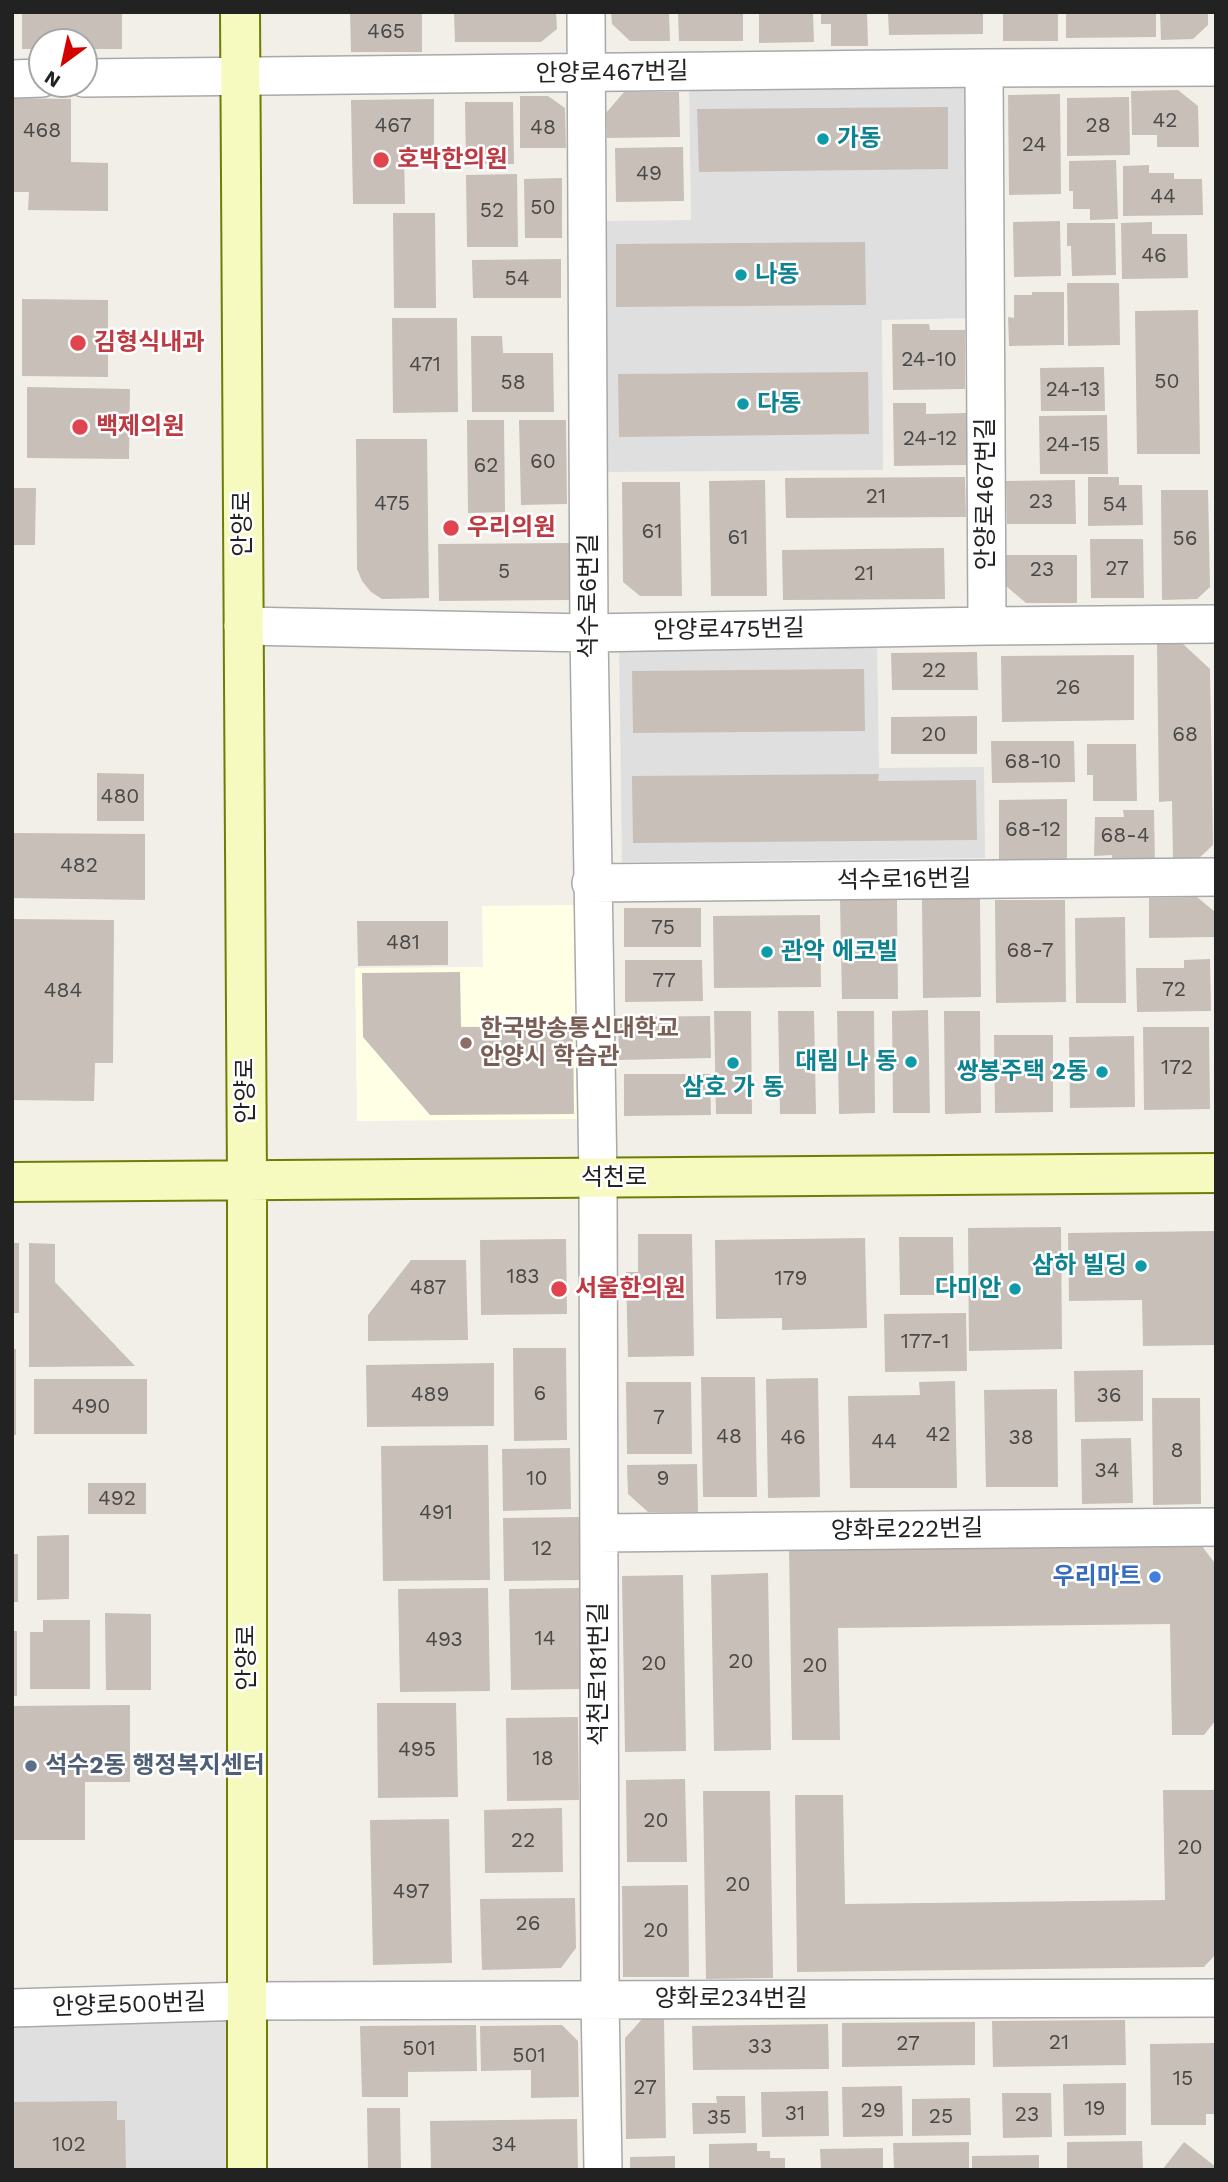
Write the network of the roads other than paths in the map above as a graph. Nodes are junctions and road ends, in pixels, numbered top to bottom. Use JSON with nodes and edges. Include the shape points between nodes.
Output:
{"nodes":[{"id":1,"x":240,"y":12,"type":"edge"},
{"id":2,"x":586,"y":12,"type":"edge"},
{"id":3,"x":1216,"y":67,"type":"edge"},
{"id":4,"x":984,"y":68,"type":"junction"},
{"id":5,"x":586,"y":74,"type":"junction"},
{"id":6,"x":241,"y":76,"type":"junction"},
{"id":7,"x":98,"y":78,"type":"edge"},
{"id":8,"x":1216,"y":624,"type":"edge"},
{"id":9,"x":243,"y":626,"type":"junction"},
{"id":10,"x":987,"y":626,"type":"junction"},
{"id":11,"x":589,"y":633,"type":"junction"},
{"id":12,"x":1216,"y":877,"type":"edge"},
{"id":13,"x":592,"y":883,"type":"junction"},
{"id":14,"x":1216,"y":1173,"type":"edge"},
{"id":15,"x":598,"y":1179,"type":"junction"},
{"id":16,"x":247,"y":1180,"type":"junction"},
{"id":17,"x":12,"y":1182,"type":"edge"},
{"id":18,"x":1216,"y":1527,"type":"edge"},
{"id":19,"x":599,"y":1533,"type":"junction"},
{"id":20,"x":1216,"y":1998,"type":"edge"},
{"id":21,"x":600,"y":1999,"type":"junction"},
{"id":22,"x":246,"y":2001,"type":"junction"},
{"id":23,"x":12,"y":2008,"type":"edge"},
{"id":24,"x":247,"y":2170,"type":"edge"},
{"id":25,"x":603,"y":2170,"type":"edge"}],
"edges":[{"from":1,"to":6,"type":"street","name":"안양로"},
{"from":2,"to":5,"type":"street","name":"석수로6번길"},
{"from":3,"to":4,"type":"street","name":"안양로467번길"},
{"from":4,"to":5,"type":"street","name":"안양로467번길"},
{"from":4,"to":10,"type":"street","name":"안양로467번길"},
{"from":5,"to":6,"type":"street","name":"안양로467번길"},
{"from":5,"to":11,"type":"street","name":"석수로6번길"},
{"from":6,"to":7,"type":"street","name":"안양로467번길"},
{"from":6,"to":9,"type":"street","name":"안양로"},
{"from":8,"to":10,"type":"street","name":"안양로475번길"},
{"from":9,"to":11,"type":"street","name":"안양로475번길"},
{"from":9,"to":16,"type":"street","name":"안양로"},
{"from":10,"to":11,"type":"street","name":"안양로475번길"},
{"from":11,"to":13,"type":"street","name":"석수로6번길"},
{"from":12,"to":13,"type":"street","name":"석수로16번길"},
{"from":13,"to":15,"type":"street","name":"석수로6번길"},
{"from":14,"to":15,"type":"street","name":"석천로"},
{"from":15,"to":16,"type":"street","name":"석천로"},
{"from":15,"to":19,"type":"street","name":"석천로181번길"},
{"from":16,"to":17,"type":"street","name":"석천로"},
{"from":16,"to":22,"type":"street","name":"안양로"},
{"from":18,"to":19,"type":"street","name":"양화로222번길"},
{"from":19,"to":21,"type":"street","name":"석천로181번길"},
{"from":20,"to":21,"type":"street","name":"양화로234번길"},
{"from":21,"to":22,"type":"street","name":"양화로234번길"},
{"from":21,"to":25,"type":"street","name":"석천로181번길"},
{"from":22,"to":23,"type":"street","name":"안양로500번길"},
{"from":22,"to":24,"type":"street","name":"안양로"}]}
